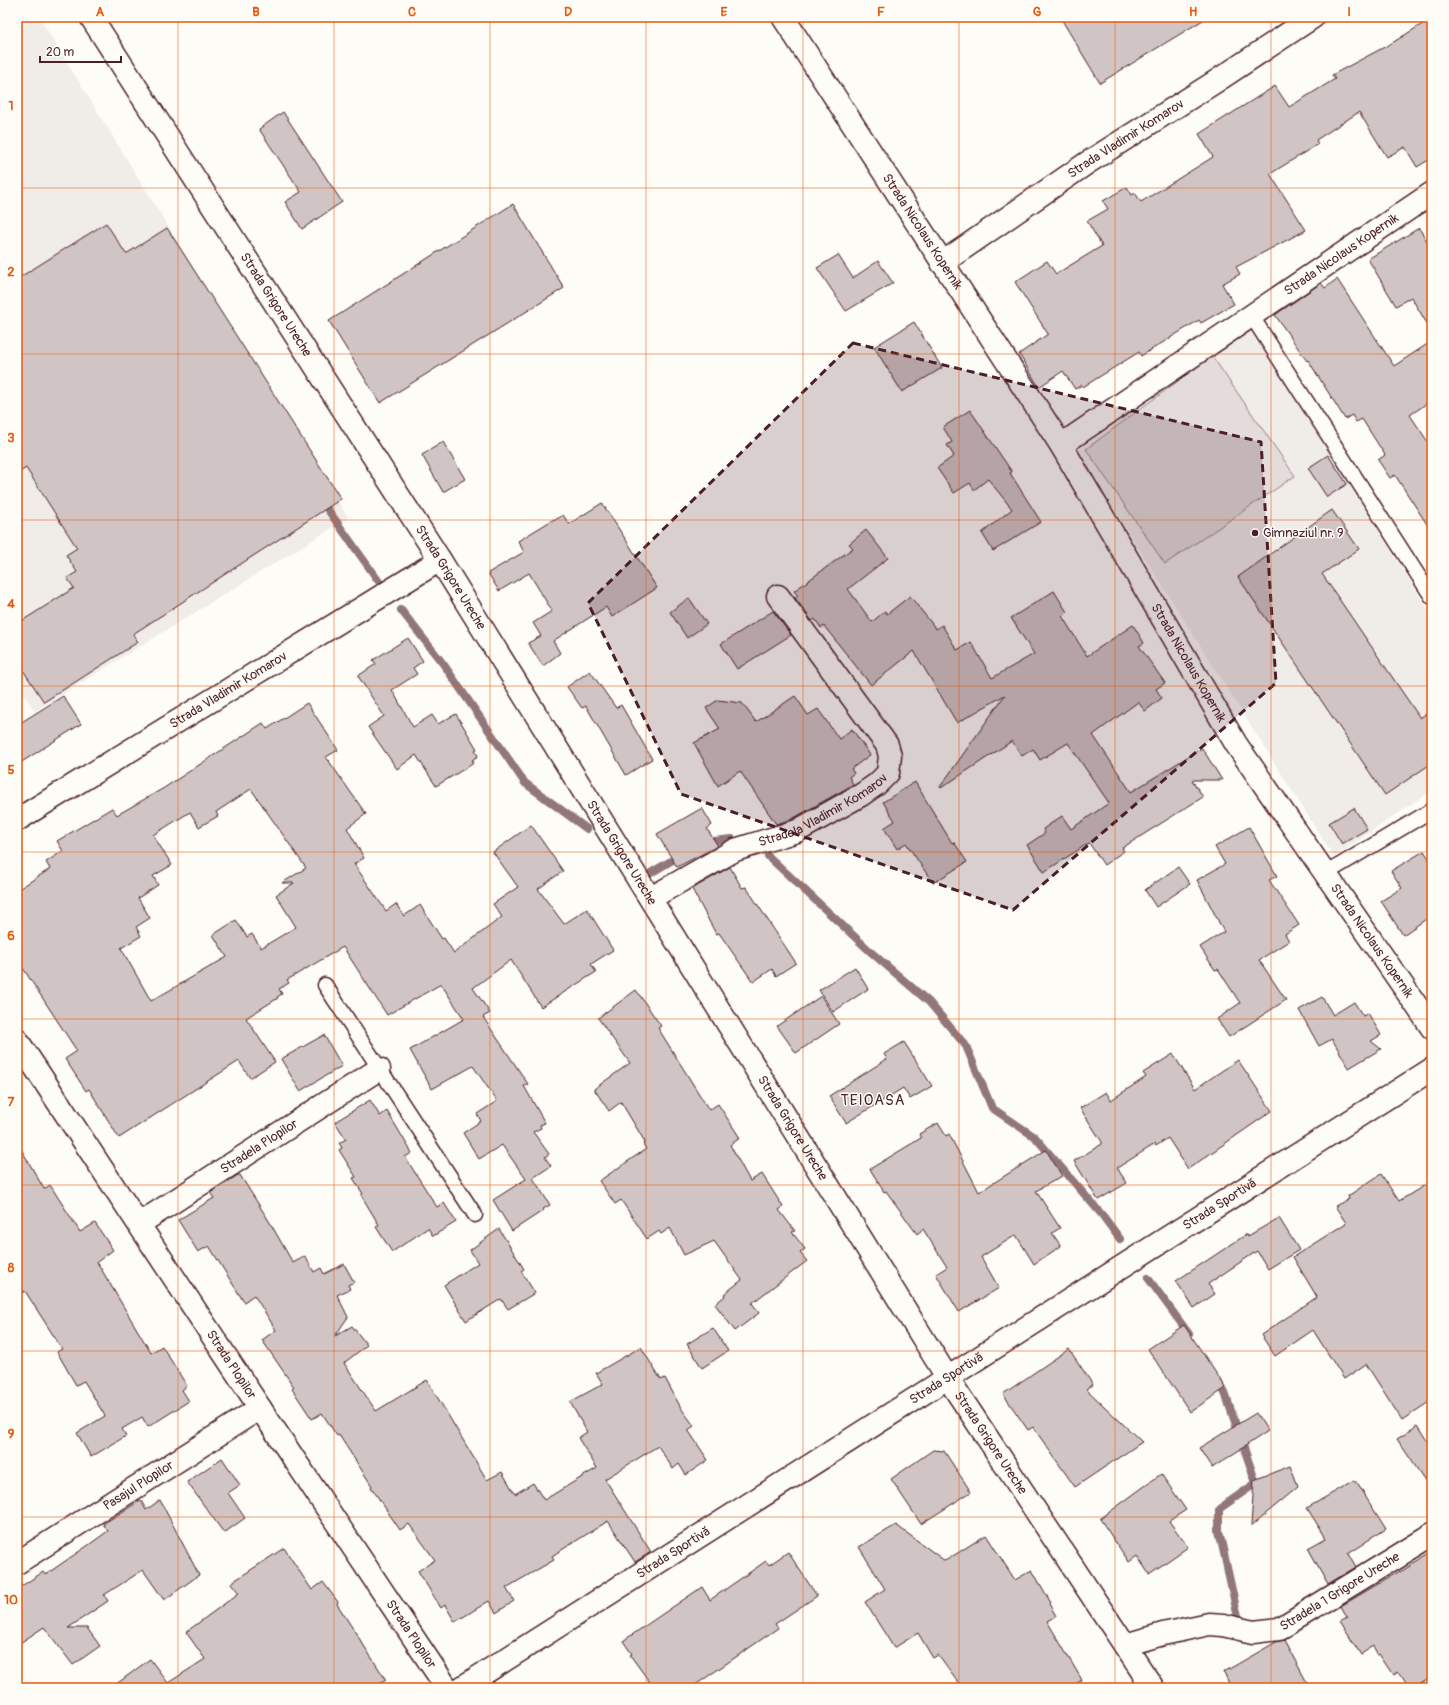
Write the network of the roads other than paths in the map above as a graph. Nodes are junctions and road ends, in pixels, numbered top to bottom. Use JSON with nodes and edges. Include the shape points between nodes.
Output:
{"nodes":[{"id":1,"x":91,"y":17,"type":"edge"},
{"id":2,"x":783,"y":17,"type":"edge"},
{"id":3,"x":1313,"y":17,"type":"edge"},
{"id":4,"x":1432,"y":193,"type":"edge"},
{"id":5,"x":942,"y":263,"type":"junction"},
{"id":6,"x":1251,"y":315,"type":"junction"},
{"id":7,"x":1061,"y":446,"type":"junction"},
{"id":8,"x":440,"y":560,"type":"junction"},
{"id":9,"x":778,"y":596,"type":"dead end"},
{"id":10,"x":1432,"y":597,"type":"edge"},
{"id":11,"x":1432,"y":810,"type":"edge"},
{"id":12,"x":17,"y":820,"type":"edge"},
{"id":13,"x":1325,"y":874,"type":"junction"},
{"id":14,"x":651,"y":898,"type":"junction"},
{"id":15,"x":325,"y":985,"type":"dead end"},
{"id":16,"x":1432,"y":1028,"type":"edge"},
{"id":17,"x":17,"y":1040,"type":"edge"},
{"id":18,"x":1432,"y":1068,"type":"edge"},
{"id":19,"x":378,"y":1069,"type":"junction"},
{"id":20,"x":475,"y":1215,"type":"dead end"},
{"id":21,"x":139,"y":1224,"type":"junction"},
{"id":22,"x":947,"y":1377,"type":"junction"},
{"id":23,"x":260,"y":1408,"type":"junction"},
{"id":24,"x":1432,"y":1535,"type":"edge"},
{"id":25,"x":17,"y":1563,"type":"edge"},
{"id":26,"x":1125,"y":1645,"type":"junction"},
{"id":27,"x":447,"y":1688,"type":"edge"},
{"id":28,"x":461,"y":1688,"type":"edge"},
{"id":29,"x":1154,"y":1688,"type":"edge"}],
"edges":[{"from":1,"to":8,"type":"street","name":"Strada Grigore Ureche"},
{"from":2,"to":5,"type":"street","name":"Strada Nicolaus Kopernik"},
{"from":3,"to":5,"type":"street","name":"Strada Vladimir Komarov","via":[[1087,163]]},
{"from":4,"to":6,"type":"street","name":"Strada Nicolaus Kopernik"},
{"from":5,"to":7,"type":"street","name":"Strada Nicolaus Kopernik"},
{"from":6,"to":7,"type":"street","name":"Strada Nicolaus Kopernik"},
{"from":6,"to":10,"type":"lane"},
{"from":7,"to":13,"type":"street","name":"Strada Nicolaus Kopernik","via":[[1236,744]]},
{"from":8,"to":12,"type":"street","name":"Strada Vladimir Komarov"},
{"from":8,"to":14,"type":"street","name":"Strada Grigore Ureche"},
{"from":9,"to":14,"type":"street","name":"Stradela Vladimir Komarov","via":[[887,745],[890,756],[888,773],[877,784],[838,809],[797,831],[735,850]]},
{"from":11,"to":13,"type":"lane","name":"Strada Nicolaus Kopernik"},
{"from":13,"to":16,"type":"street","name":"Strada Nicolaus Kopernik"},
{"from":14,"to":22,"type":"street","name":"Strada Grigore Ureche"},
{"from":15,"to":19,"type":"lane"},
{"from":17,"to":21,"type":"street","name":"Strada Plopilor"},
{"from":18,"to":22,"type":"street","name":"Strada Sportivă"},
{"from":19,"to":20,"type":"lane"},
{"from":19,"to":21,"type":"street","name":"Stradela Plopilor"},
{"from":21,"to":23,"type":"street","name":"Strada Plopilor"},
{"from":22,"to":26,"type":"street","name":"Strada Grigore Ureche"},
{"from":22,"to":28,"type":"street","name":"Strada Sportivă"},
{"from":23,"to":25,"type":"street","name":"Pasajul Plopilor"},
{"from":23,"to":27,"type":"street","name":"Strada Plopilor"},
{"from":24,"to":26,"type":"street","name":"Stradela 1 Grigore Ureche","via":[[1279,1629],[1252,1632],[1209,1624]]},
{"from":26,"to":29,"type":"street","name":"Strada Grigore Ureche"}]}
